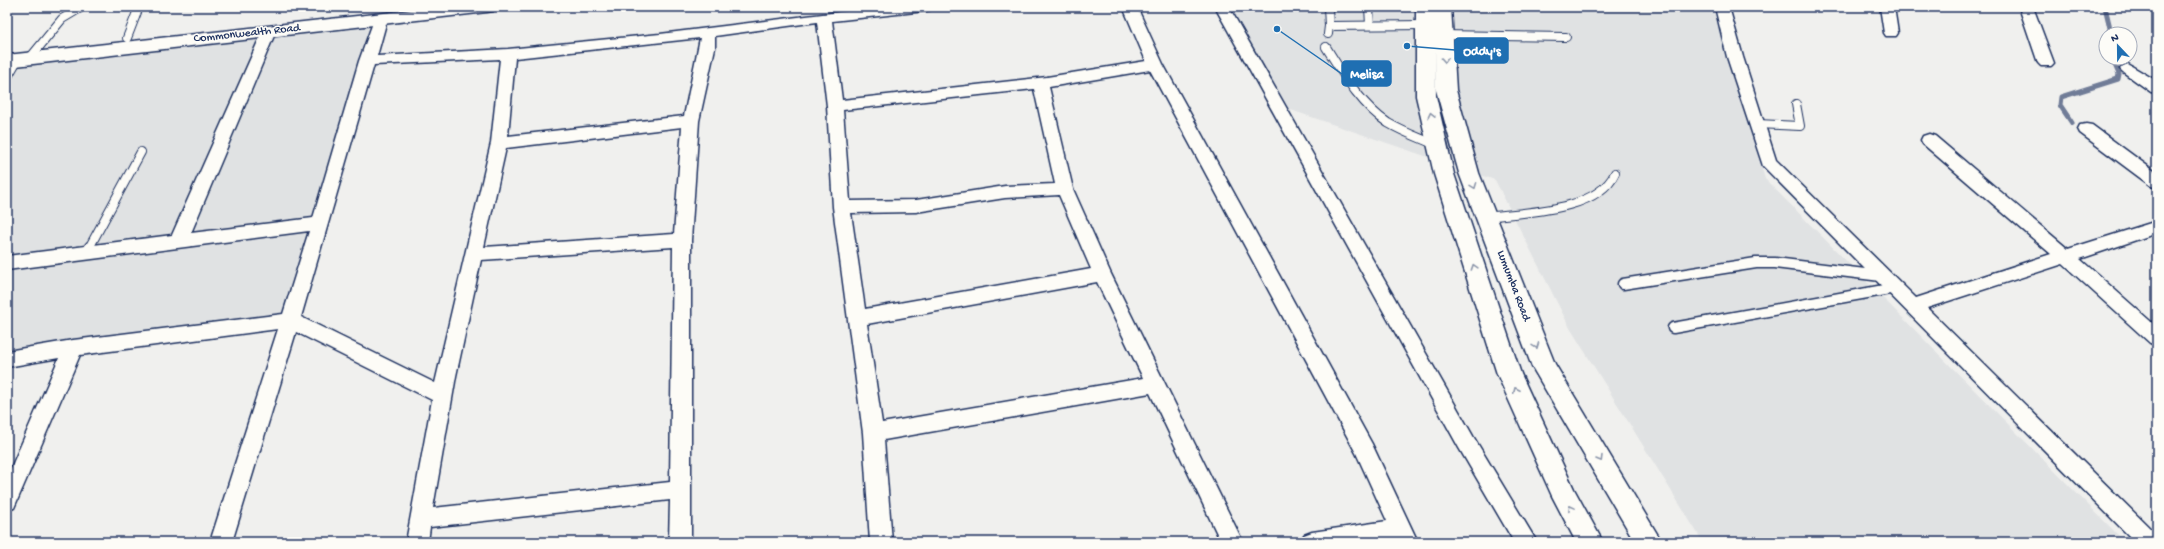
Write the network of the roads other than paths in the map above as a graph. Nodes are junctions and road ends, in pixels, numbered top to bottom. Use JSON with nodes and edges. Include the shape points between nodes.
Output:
{"nodes":[{"id":1,"x":82,"y":7,"type":"edge"},
{"id":2,"x":139,"y":7,"type":"edge"},
{"id":3,"x":408,"y":7,"type":"edge"},
{"id":4,"x":487,"y":7,"type":"edge"},
{"id":5,"x":925,"y":7,"type":"edge"},
{"id":6,"x":1130,"y":7,"type":"edge"},
{"id":7,"x":1222,"y":7,"type":"edge"},
{"id":8,"x":1328,"y":7,"type":"edge"},
{"id":9,"x":1369,"y":7,"type":"edge"},
{"id":10,"x":1442,"y":7,"type":"edge"},
{"id":11,"x":1722,"y":7,"type":"edge"},
{"id":12,"x":1887,"y":7,"type":"edge"},
{"id":13,"x":2026,"y":7,"type":"edge"},
{"id":14,"x":382,"y":12,"type":"edge"},
{"id":15,"x":824,"y":17,"type":"junction"},
{"id":16,"x":1431,"y":22,"type":"edge"},
{"id":17,"x":1370,"y":25,"type":"junction"},
{"id":18,"x":1329,"y":26,"type":"junction"},
{"id":19,"x":269,"y":31,"type":"junction"},
{"id":20,"x":708,"y":32,"type":"junction"},
{"id":21,"x":1891,"y":33,"type":"dead end"},
{"id":22,"x":1328,"y":34,"type":"dead end"},
{"id":23,"x":1566,"y":37,"type":"dead end"},
{"id":24,"x":127,"y":38,"type":"junction"},
{"id":25,"x":1326,"y":47,"type":"dead end"},
{"id":26,"x":508,"y":54,"type":"junction"},
{"id":27,"x":20,"y":55,"type":"edge"},
{"id":28,"x":366,"y":61,"type":"junction"},
{"id":29,"x":2046,"y":63,"type":"dead end"},
{"id":30,"x":1155,"y":64,"type":"junction"},
{"id":31,"x":2128,"y":69,"type":"dead end"},
{"id":32,"x":7,"y":78,"type":"edge"},
{"id":33,"x":1040,"y":83,"type":"junction"},
{"id":34,"x":2157,"y":88,"type":"edge"},
{"id":35,"x":1796,"y":104,"type":"dead end"},
{"id":36,"x":835,"y":106,"type":"junction"},
{"id":37,"x":692,"y":121,"type":"junction"},
{"id":38,"x":1757,"y":124,"type":"junction"},
{"id":39,"x":2086,"y":129,"type":"dead end"},
{"id":40,"x":1929,"y":140,"type":"dead end"},
{"id":41,"x":499,"y":143,"type":"junction"},
{"id":42,"x":1438,"y":146,"type":"junction"},
{"id":43,"x":141,"y":152,"type":"dead end"},
{"id":44,"x":1615,"y":173,"type":"dead end"},
{"id":45,"x":2157,"y":182,"type":"edge"},
{"id":46,"x":1065,"y":189,"type":"junction"},
{"id":47,"x":842,"y":207,"type":"junction"},
{"id":48,"x":1486,"y":217,"type":"junction"},
{"id":49,"x":320,"y":223,"type":"junction"},
{"id":50,"x":2157,"y":227,"type":"edge"},
{"id":51,"x":178,"y":240,"type":"junction"},
{"id":52,"x":682,"y":240,"type":"junction"},
{"id":53,"x":87,"y":252,"type":"junction"},
{"id":54,"x":474,"y":254,"type":"junction"},
{"id":55,"x":2065,"y":256,"type":"junction"},
{"id":56,"x":7,"y":263,"type":"edge"},
{"id":57,"x":1102,"y":274,"type":"junction"},
{"id":58,"x":1889,"y":282,"type":"junction"},
{"id":59,"x":1623,"y":284,"type":"dead end"},
{"id":60,"x":1912,"y":306,"type":"junction"},
{"id":61,"x":858,"y":318,"type":"junction"},
{"id":62,"x":290,"y":320,"type":"junction"},
{"id":63,"x":1673,"y":328,"type":"dead end"},
{"id":64,"x":2157,"y":338,"type":"edge"},
{"id":65,"x":72,"y":348,"type":"junction"},
{"id":66,"x":7,"y":359,"type":"edge"},
{"id":67,"x":1156,"y":384,"type":"junction"},
{"id":68,"x":443,"y":396,"type":"junction"},
{"id":69,"x":873,"y":433,"type":"junction"},
{"id":70,"x":680,"y":490,"type":"junction"},
{"id":71,"x":7,"y":500,"type":"edge"},
{"id":72,"x":422,"y":519,"type":"junction"},
{"id":73,"x":1403,"y":535,"type":"edge"},
{"id":74,"x":221,"y":542,"type":"edge"},
{"id":75,"x":417,"y":542,"type":"edge"},
{"id":76,"x":680,"y":542,"type":"edge"},
{"id":77,"x":881,"y":542,"type":"edge"},
{"id":78,"x":1232,"y":542,"type":"edge"},
{"id":79,"x":1312,"y":542,"type":"edge"},
{"id":80,"x":1526,"y":542,"type":"edge"},
{"id":81,"x":1590,"y":542,"type":"edge"},
{"id":82,"x":1650,"y":542,"type":"edge"},
{"id":83,"x":2149,"y":542,"type":"edge"}],
"edges":[{"from":1,"to":27,"type":"lane","via":[[62,19]]},
{"from":2,"to":24,"type":"lane"},
{"from":3,"to":14,"type":"main road","name":"Commonwealth Road"},
{"from":4,"to":14,"type":"main road","name":"Commonwealth Road"},
{"from":5,"to":15,"type":"street"},
{"from":6,"to":30,"type":"street"},
{"from":7,"to":80,"type":"street","via":[[1466,442]]},
{"from":8,"to":18,"type":"lane"},
{"from":9,"to":17,"type":"lane"},
{"from":10,"to":16,"type":"main road","name":"Lumumba Road"},
{"from":11,"to":38,"type":"street"},
{"from":12,"to":21,"type":"street"},
{"from":13,"to":29,"type":"street"},
{"from":14,"to":19,"type":"main road","name":"Commonwealth Road"},
{"from":14,"to":24,"type":"main road","name":"Commonwealth Road"},
{"from":14,"to":28,"type":"street"},
{"from":15,"to":20,"type":"street"},
{"from":15,"to":36,"type":"street"},
{"from":16,"to":17,"type":"lane"},
{"from":16,"to":23,"type":"lane"},
{"from":42,"to":16,"type":"main road","name":"Lumumba Road","one_way":true,"via":[[1426,96]]},
{"from":16,"to":48,"type":"main road","name":"Lumumba Road","one_way":true,"via":[[1446,90],[1469,173]]},
{"from":17,"to":18,"type":"lane"},
{"from":18,"to":22,"type":"lane"},
{"from":19,"to":27,"type":"main road","name":"Commonwealth Road"},
{"from":19,"to":51,"type":"street"},
{"from":20,"to":26,"type":"street"},
{"from":20,"to":37,"type":"street"},
{"from":24,"to":27,"type":"main road","name":"Commonwealth Road"},
{"from":25,"to":42,"type":"lane","via":[[1359,94],[1384,120]]},
{"from":26,"to":28,"type":"street"},
{"from":26,"to":41,"type":"street"},
{"from":27,"to":32,"type":"lane"},
{"from":28,"to":49,"type":"street"},
{"from":30,"to":33,"type":"street"},
{"from":30,"to":73,"type":"street","via":[[1365,450]]},
{"from":31,"to":34,"type":"street"},
{"from":33,"to":36,"type":"street"},
{"from":33,"to":46,"type":"street"},
{"from":35,"to":38,"type":"lane","via":[[1800,126]]},
{"from":36,"to":47,"type":"street"},
{"from":37,"to":41,"type":"street"},
{"from":37,"to":52,"type":"street"},
{"from":38,"to":58,"type":"street","via":[[1769,162]]},
{"from":39,"to":45,"type":"street"},
{"from":40,"to":55,"type":"street"},
{"from":41,"to":54,"type":"street"},
{"from":81,"to":42,"type":"main road","name":"Lumumba Road","one_way":true,"via":[[1565,496],[1509,374],[1444,174]]},
{"from":43,"to":53,"type":"lane"},
{"from":44,"to":48,"type":"lane","via":[[1608,186],[1592,198],[1570,205]]},
{"from":46,"to":47,"type":"street","via":[[1005,192],[916,206]]},
{"from":46,"to":57,"type":"street"},
{"from":47,"to":61,"type":"street"},
{"from":48,"to":82,"type":"main road","name":"Lumumba Road","one_way":true,"via":[[1544,367]]},
{"from":49,"to":51,"type":"street"},
{"from":49,"to":62,"type":"street"},
{"from":50,"to":55,"type":"street"},
{"from":51,"to":53,"type":"street"},
{"from":52,"to":54,"type":"street"},
{"from":52,"to":70,"type":"street"},
{"from":53,"to":56,"type":"street"},
{"from":54,"to":68,"type":"street"},
{"from":55,"to":60,"type":"street"},
{"from":55,"to":64,"type":"street"},
{"from":57,"to":61,"type":"street"},
{"from":57,"to":67,"type":"street"},
{"from":58,"to":59,"type":"lane","via":[[1756,262]]},
{"from":58,"to":60,"type":"street"},
{"from":58,"to":63,"type":"lane"},
{"from":60,"to":83,"type":"street"},
{"from":61,"to":69,"type":"street"},
{"from":62,"to":65,"type":"street"},
{"from":62,"to":68,"type":"street"},
{"from":62,"to":74,"type":"street"},
{"from":65,"to":66,"type":"street"},
{"from":65,"to":71,"type":"street"},
{"from":67,"to":69,"type":"street"},
{"from":67,"to":78,"type":"street"},
{"from":68,"to":72,"type":"street"},
{"from":69,"to":77,"type":"street"},
{"from":70,"to":72,"type":"street"},
{"from":70,"to":76,"type":"street"},
{"from":72,"to":75,"type":"street"},
{"from":73,"to":79,"type":"street"}]}
